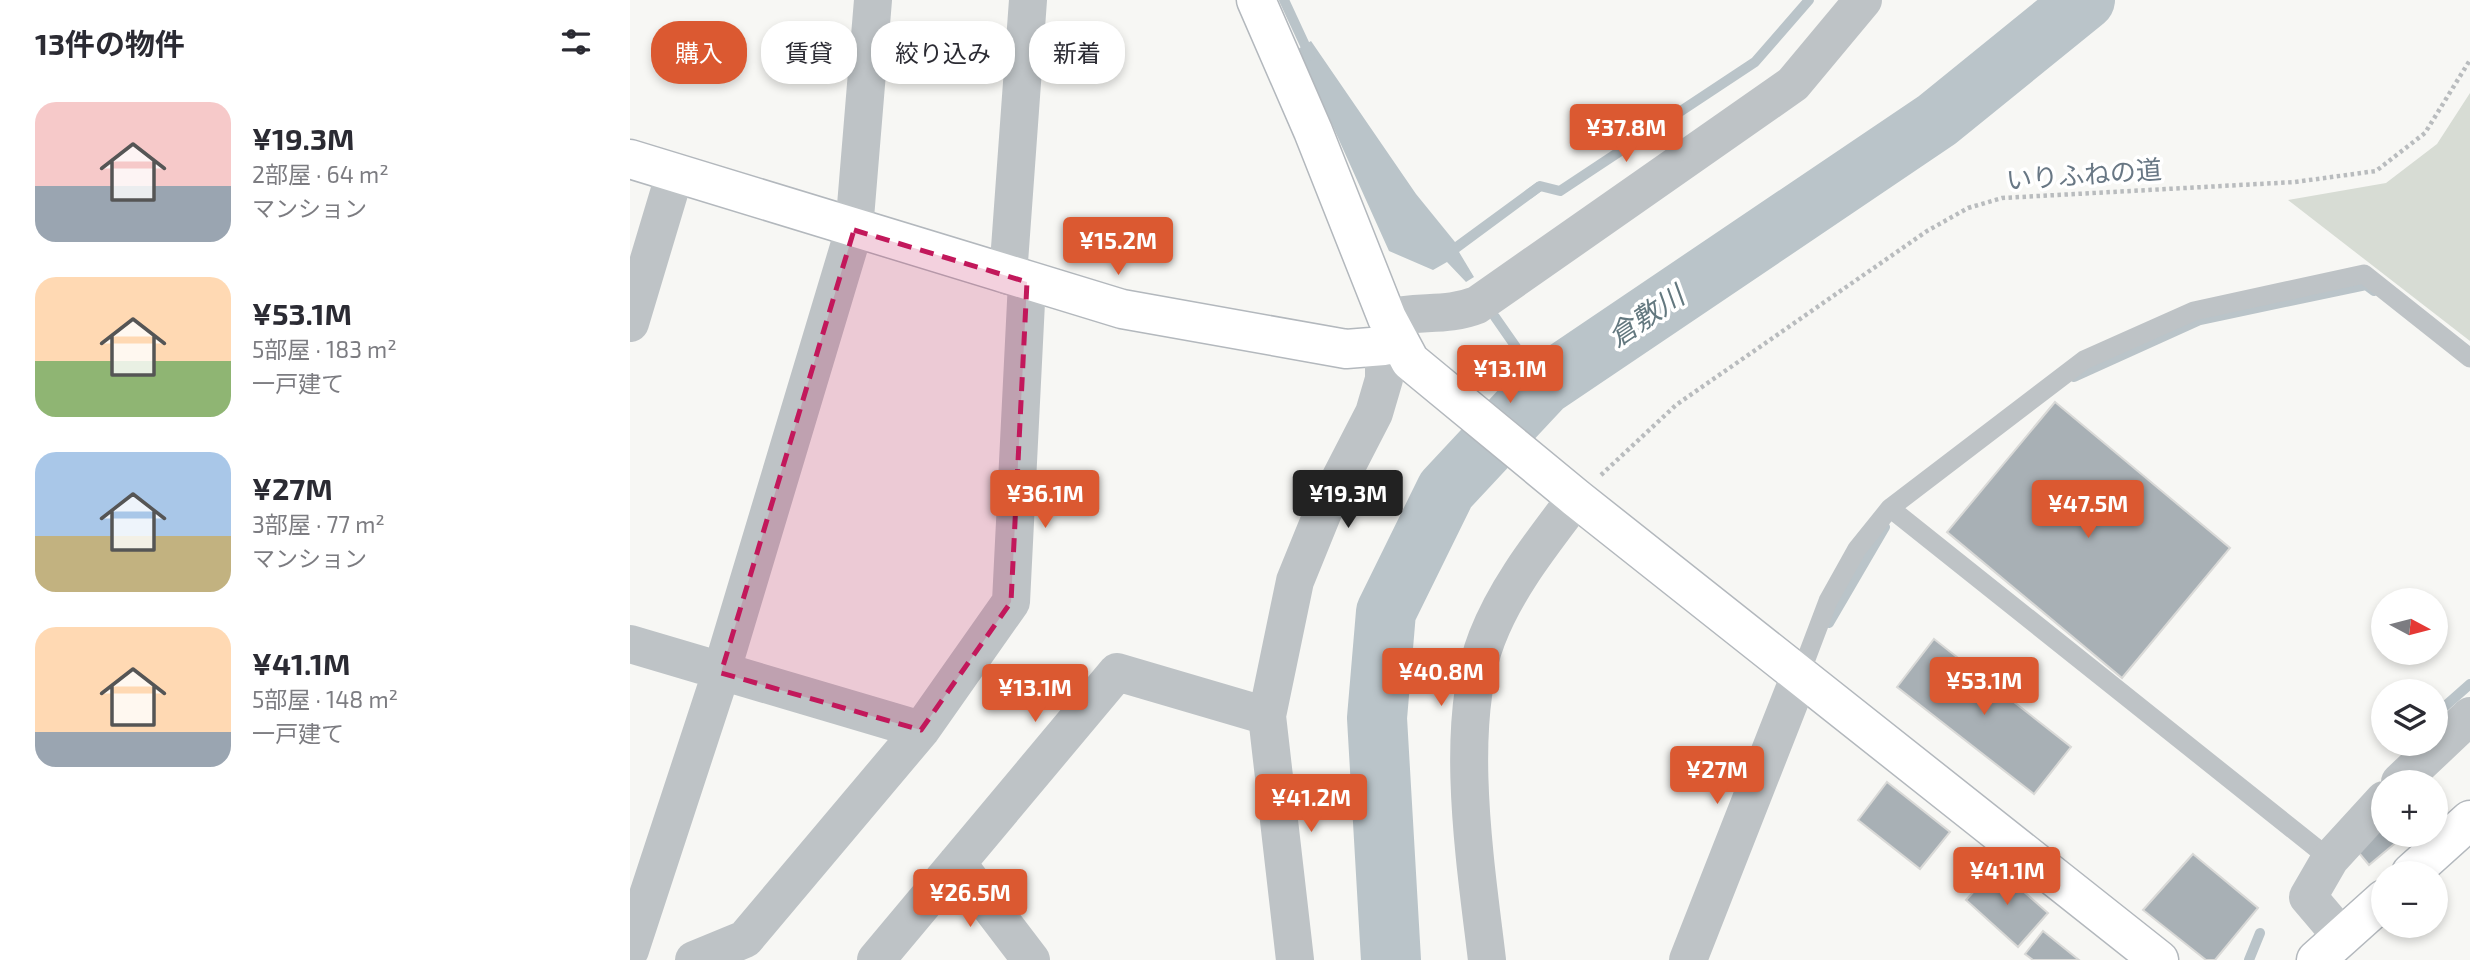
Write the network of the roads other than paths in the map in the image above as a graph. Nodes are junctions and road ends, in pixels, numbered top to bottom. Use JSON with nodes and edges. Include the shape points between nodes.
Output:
{"nodes":[{"id":1,"x":873,"y":0,"type":"edge"},
{"id":2,"x":1028,"y":0,"type":"edge"},
{"id":3,"x":1256,"y":0,"type":"edge"},
{"id":4,"x":1863,"y":0,"type":"edge"},
{"id":5,"x":630,"y":159,"type":"edge"},
{"id":6,"x":675,"y":173,"type":"junction"},
{"id":7,"x":853,"y":230,"type":"junction"},
{"id":8,"x":1017,"y":279,"type":"junction"},
{"id":9,"x":630,"y":323,"type":"edge"},
{"id":10,"x":1389,"y":334,"type":"junction"},
{"id":11,"x":2470,"y":358,"type":"edge"},
{"id":12,"x":1570,"y":492,"type":"junction"},
{"id":13,"x":1890,"y":508,"type":"junction"},
{"id":14,"x":630,"y":644,"type":"edge"},
{"id":15,"x":721,"y":673,"type":"junction"},
{"id":16,"x":1800,"y":675,"type":"junction"},
{"id":17,"x":1267,"y":716,"type":"junction"},
{"id":18,"x":2470,"y":716,"type":"edge"},
{"id":19,"x":921,"y":730,"type":"junction"},
{"id":20,"x":2413,"y":770,"type":"edge"},
{"id":21,"x":2371,"y":814,"type":"edge"},
{"id":22,"x":2470,"y":820,"type":"edge"},
{"id":23,"x":2329,"y":859,"type":"junction"},
{"id":24,"x":2425,"y":861,"type":"edge"},
{"id":25,"x":957,"y":863,"type":"junction"},
{"id":26,"x":2371,"y":911,"type":"edge"},
{"id":27,"x":2329,"y":948,"type":"edge"},
{"id":28,"x":630,"y":950,"type":"edge"},
{"id":29,"x":694,"y":960,"type":"edge"},
{"id":30,"x":876,"y":960,"type":"edge"},
{"id":31,"x":1031,"y":960,"type":"edge"},
{"id":32,"x":1295,"y":960,"type":"edge"},
{"id":33,"x":1487,"y":960,"type":"edge"},
{"id":34,"x":1688,"y":960,"type":"edge"},
{"id":35,"x":2159,"y":960,"type":"edge"}],
"edges":[{"from":1,"to":7,"type":"street"},
{"from":2,"to":8,"type":"street"},
{"from":3,"to":10,"type":"street","via":[[1313,131]]},
{"from":4,"to":10,"type":"street","via":[[1793,84],[1477,305],[1446,315],[1405,313]]},
{"from":5,"to":6,"type":"street"},
{"from":6,"to":7,"type":"street"},
{"from":6,"to":9,"type":"street"},
{"from":7,"to":8,"type":"street"},
{"from":7,"to":15,"type":"street"},
{"from":8,"to":10,"type":"street","via":[[1135,311],[1346,349]]},
{"from":8,"to":19,"type":"street","via":[[1011,602]]},
{"from":10,"to":12,"type":"street","via":[[1419,370]]},
{"from":10,"to":17,"type":"street","via":[[1384,379],[1374,412],[1333,490],[1295,581]]},
{"from":11,"to":13,"type":"lane","via":[[2364,274],[2194,311],[2084,360]]},
{"from":12,"to":16,"type":"street"},
{"from":12,"to":33,"type":"street","via":[[1487,637],[1471,693],[1474,847]]},
{"from":13,"to":16,"type":"lane","via":[[1857,550],[1828,601]]},
{"from":13,"to":23,"type":"lane"},
{"from":14,"to":15,"type":"street"},
{"from":15,"to":19,"type":"street"},
{"from":15,"to":28,"type":"street"},
{"from":16,"to":34,"type":"street"},
{"from":16,"to":35,"type":"street"},
{"from":17,"to":25,"type":"street","via":[[1116,672]]},
{"from":17,"to":32,"type":"street"},
{"from":18,"to":20,"type":"street"},
{"from":19,"to":29,"type":"street","via":[[746,939]]},
{"from":21,"to":23,"type":"street"},
{"from":22,"to":24,"type":"street"},
{"from":23,"to":27,"type":"street","via":[[2308,897]]},
{"from":25,"to":30,"type":"street"},
{"from":25,"to":31,"type":"street"},
{"from":26,"to":27,"type":"street"}]}
